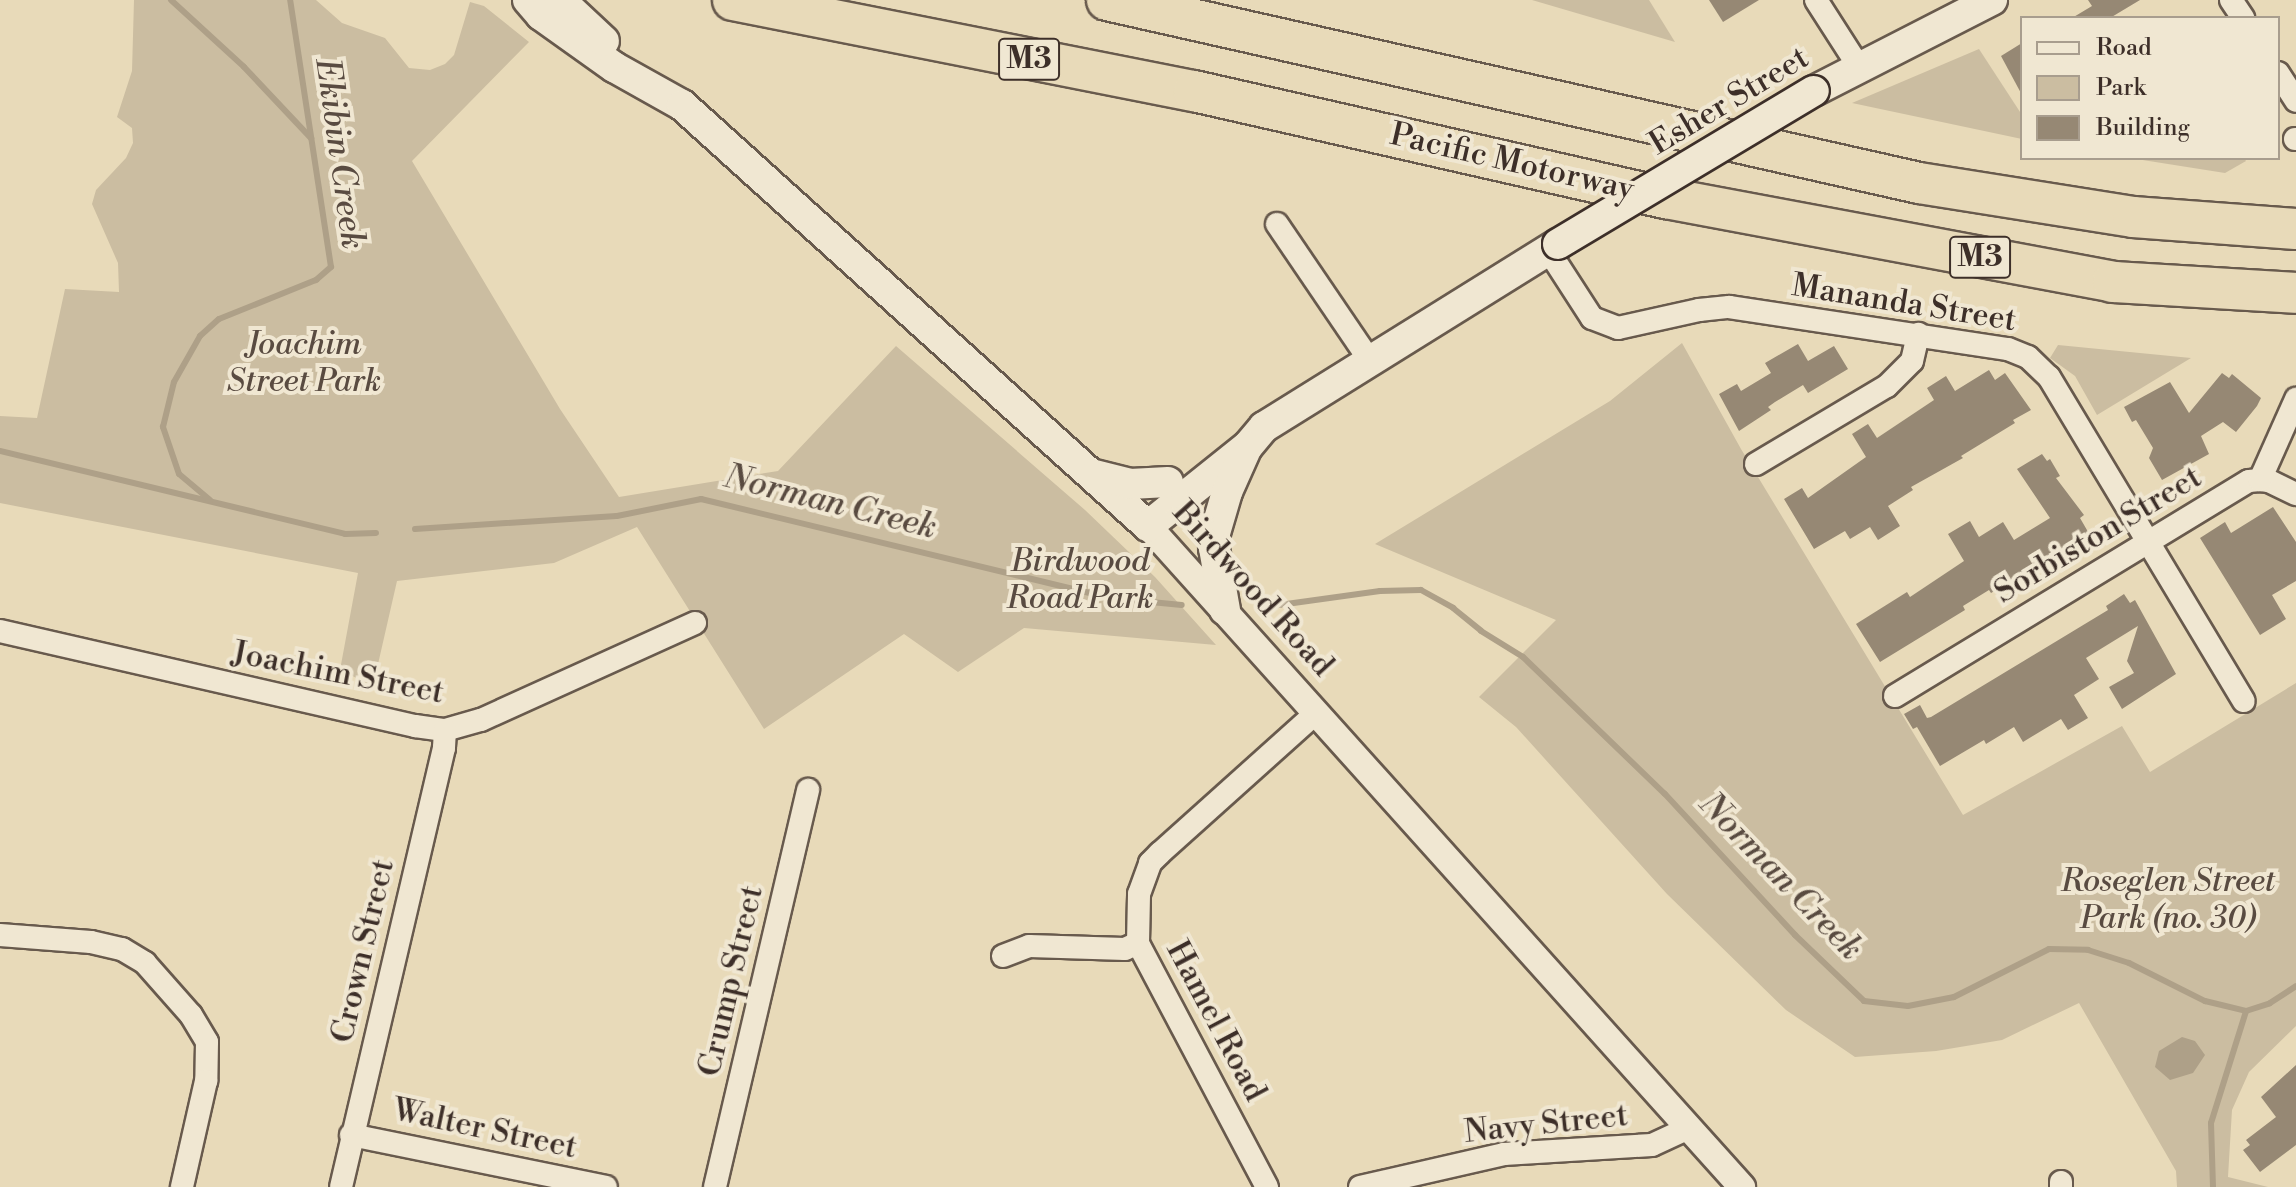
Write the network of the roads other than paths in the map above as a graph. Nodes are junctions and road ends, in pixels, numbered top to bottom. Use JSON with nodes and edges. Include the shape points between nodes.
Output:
{"nodes":[{"id":1,"x":528,"y":0,"type":"edge"},
{"id":2,"x":560,"y":0,"type":"edge"},
{"id":3,"x":733,"y":0,"type":"edge"},
{"id":4,"x":1107,"y":0,"type":"edge"},
{"id":5,"x":1207,"y":0,"type":"edge"},
{"id":6,"x":1816,"y":0,"type":"edge"},
{"id":7,"x":1992,"y":0,"type":"edge"},
{"id":8,"x":1244,"y":31,"type":"junction"},
{"id":9,"x":1859,"y":67,"type":"junction"},
{"id":10,"x":2280,"y":76,"type":"edge"},
{"id":11,"x":659,"y":90,"type":"junction"},
{"id":12,"x":2296,"y":101,"type":"edge"},
{"id":13,"x":1277,"y":224,"type":"dead end"},
{"id":14,"x":2296,"y":229,"type":"edge"},
{"id":15,"x":1553,"y":247,"type":"junction"},
{"id":16,"x":2296,"y":293,"type":"edge"},
{"id":17,"x":1918,"y":334,"type":"junction"},
{"id":18,"x":1370,"y":361,"type":"junction"},
{"id":19,"x":2296,"y":399,"type":"edge"},
{"id":20,"x":1256,"y":436,"type":"junction"},
{"id":21,"x":1756,"y":464,"type":"dead end"},
{"id":22,"x":1089,"y":471,"type":"junction"},
{"id":23,"x":2260,"y":480,"type":"junction"},
{"id":24,"x":1168,"y":482,"type":"junction"},
{"id":25,"x":2296,"y":494,"type":"edge"},
{"id":26,"x":1141,"y":519,"type":"junction"},
{"id":27,"x":2149,"y":541,"type":"junction"},
{"id":28,"x":1206,"y":576,"type":"junction"},
{"id":29,"x":1225,"y":610,"type":"joint"},
{"id":30,"x":695,"y":623,"type":"dead end"},
{"id":31,"x":0,"y":631,"type":"edge"},
{"id":32,"x":1895,"y":696,"type":"dead end"},
{"id":33,"x":2244,"y":701,"type":"dead end"},
{"id":34,"x":1316,"y":713,"type":"junction"},
{"id":35,"x":445,"y":730,"type":"junction"},
{"id":36,"x":808,"y":790,"type":"dead end"},
{"id":37,"x":0,"y":935,"type":"edge"},
{"id":38,"x":1138,"y":943,"type":"junction"},
{"id":39,"x":1003,"y":956,"type":"dead end"},
{"id":40,"x":1689,"y":1128,"type":"junction"},
{"id":41,"x":351,"y":1135,"type":"junction"},
{"id":42,"x":182,"y":1187,"type":"edge"},
{"id":43,"x":341,"y":1187,"type":"edge"},
{"id":44,"x":606,"y":1187,"type":"edge"},
{"id":45,"x":715,"y":1187,"type":"edge"},
{"id":46,"x":1267,"y":1187,"type":"edge"},
{"id":47,"x":1360,"y":1187,"type":"edge"},
{"id":48,"x":1742,"y":1187,"type":"edge"}],
"edges":[{"from":1,"to":11,"type":"main road","name":"Birdwood Road","via":[[614,67]]},
{"from":2,"to":11,"type":"main road","name":"Birdwood Road"},
{"from":3,"to":16,"type":"highway","name":"Pacific Motorway","number":"M3","via":[[1194,91],[1666,198],[2113,282]]},
{"from":4,"to":8,"type":"highway","number":"M3"},
{"from":5,"to":8,"type":"highway"},
{"from":6,"to":9,"type":"street"},
{"from":7,"to":9,"type":"main road","name":"Esher Street"},
{"from":8,"to":14,"type":"highway","number":"M3","via":[[1919,183],[2133,217]]},
{"from":9,"to":15,"type":"main road","name":"Esher Street","bridge":true},
{"from":10,"to":12,"type":"street"},
{"from":11,"to":22,"type":"main road","name":"Birdwood Road","via":[[774,185]]},
{"from":13,"to":18,"type":"street"},
{"from":15,"to":17,"type":"street","name":"Mananda Street","via":[[1592,318],[1605,325],[1634,327],[1729,307]]},
{"from":15,"to":18,"type":"main road","name":"Esher Street"},
{"from":17,"to":21,"type":"street","via":[[1912,361],[1887,386]]},
{"from":17,"to":27,"type":"street","name":"Mananda Street","via":[[2028,357],[2049,377]]},
{"from":18,"to":20,"type":"main road","name":"Esher Street"},
{"from":19,"to":23,"type":"street"},
{"from":20,"to":24,"type":"main road","name":"Esher Street","via":[[1238,434]]},
{"from":20,"to":26,"type":"main road","name":"Esher Street"},
{"from":20,"to":28,"type":"main road","via":[[1217,521]]},
{"from":22,"to":24,"type":"main road","via":[[1130,484]]},
{"from":22,"to":26,"type":"main road","name":"Birdwood Road"},
{"from":23,"to":25,"type":"street"},
{"from":23,"to":27,"type":"street","name":"Sorbiston Street","via":[[2249,481]]},
{"from":24,"to":26,"type":"main road","name":"Esher Street"},
{"from":26,"to":28,"type":"street","name":"Birdwood Road"},
{"from":27,"to":32,"type":"street","name":"Sorbiston Street"},
{"from":27,"to":33,"type":"street","name":"Mananda Street"},
{"from":28,"to":29,"type":"main road"},
{"from":29,"to":34,"type":"street","name":"Birdwood Road"},
{"from":30,"to":35,"type":"street","name":"Joachim Street","via":[[481,720]]},
{"from":31,"to":35,"type":"street","name":"Joachim Street"},
{"from":34,"to":38,"type":"street","name":"Hamel Road","via":[[1150,863],[1139,894]]},
{"from":34,"to":40,"type":"street","name":"Birdwood Road"},
{"from":35,"to":41,"type":"street","name":"Crown Street"},
{"from":36,"to":45,"type":"street","name":"Crump Street"},
{"from":37,"to":42,"type":"street","via":[[122,949],[145,963],[191,1015],[207,1042],[206,1081]]},
{"from":38,"to":39,"type":"street","via":[[1125,949],[1029,946]]},
{"from":38,"to":46,"type":"street","name":"Hamel Road"},
{"from":40,"to":47,"type":"street","name":"Navy Street","via":[[1652,1145],[1504,1154]]},
{"from":40,"to":48,"type":"street","name":"Birdwood Road"},
{"from":41,"to":43,"type":"street","name":"Crown Street"},
{"from":41,"to":44,"type":"street","name":"Walter Street"}]}
